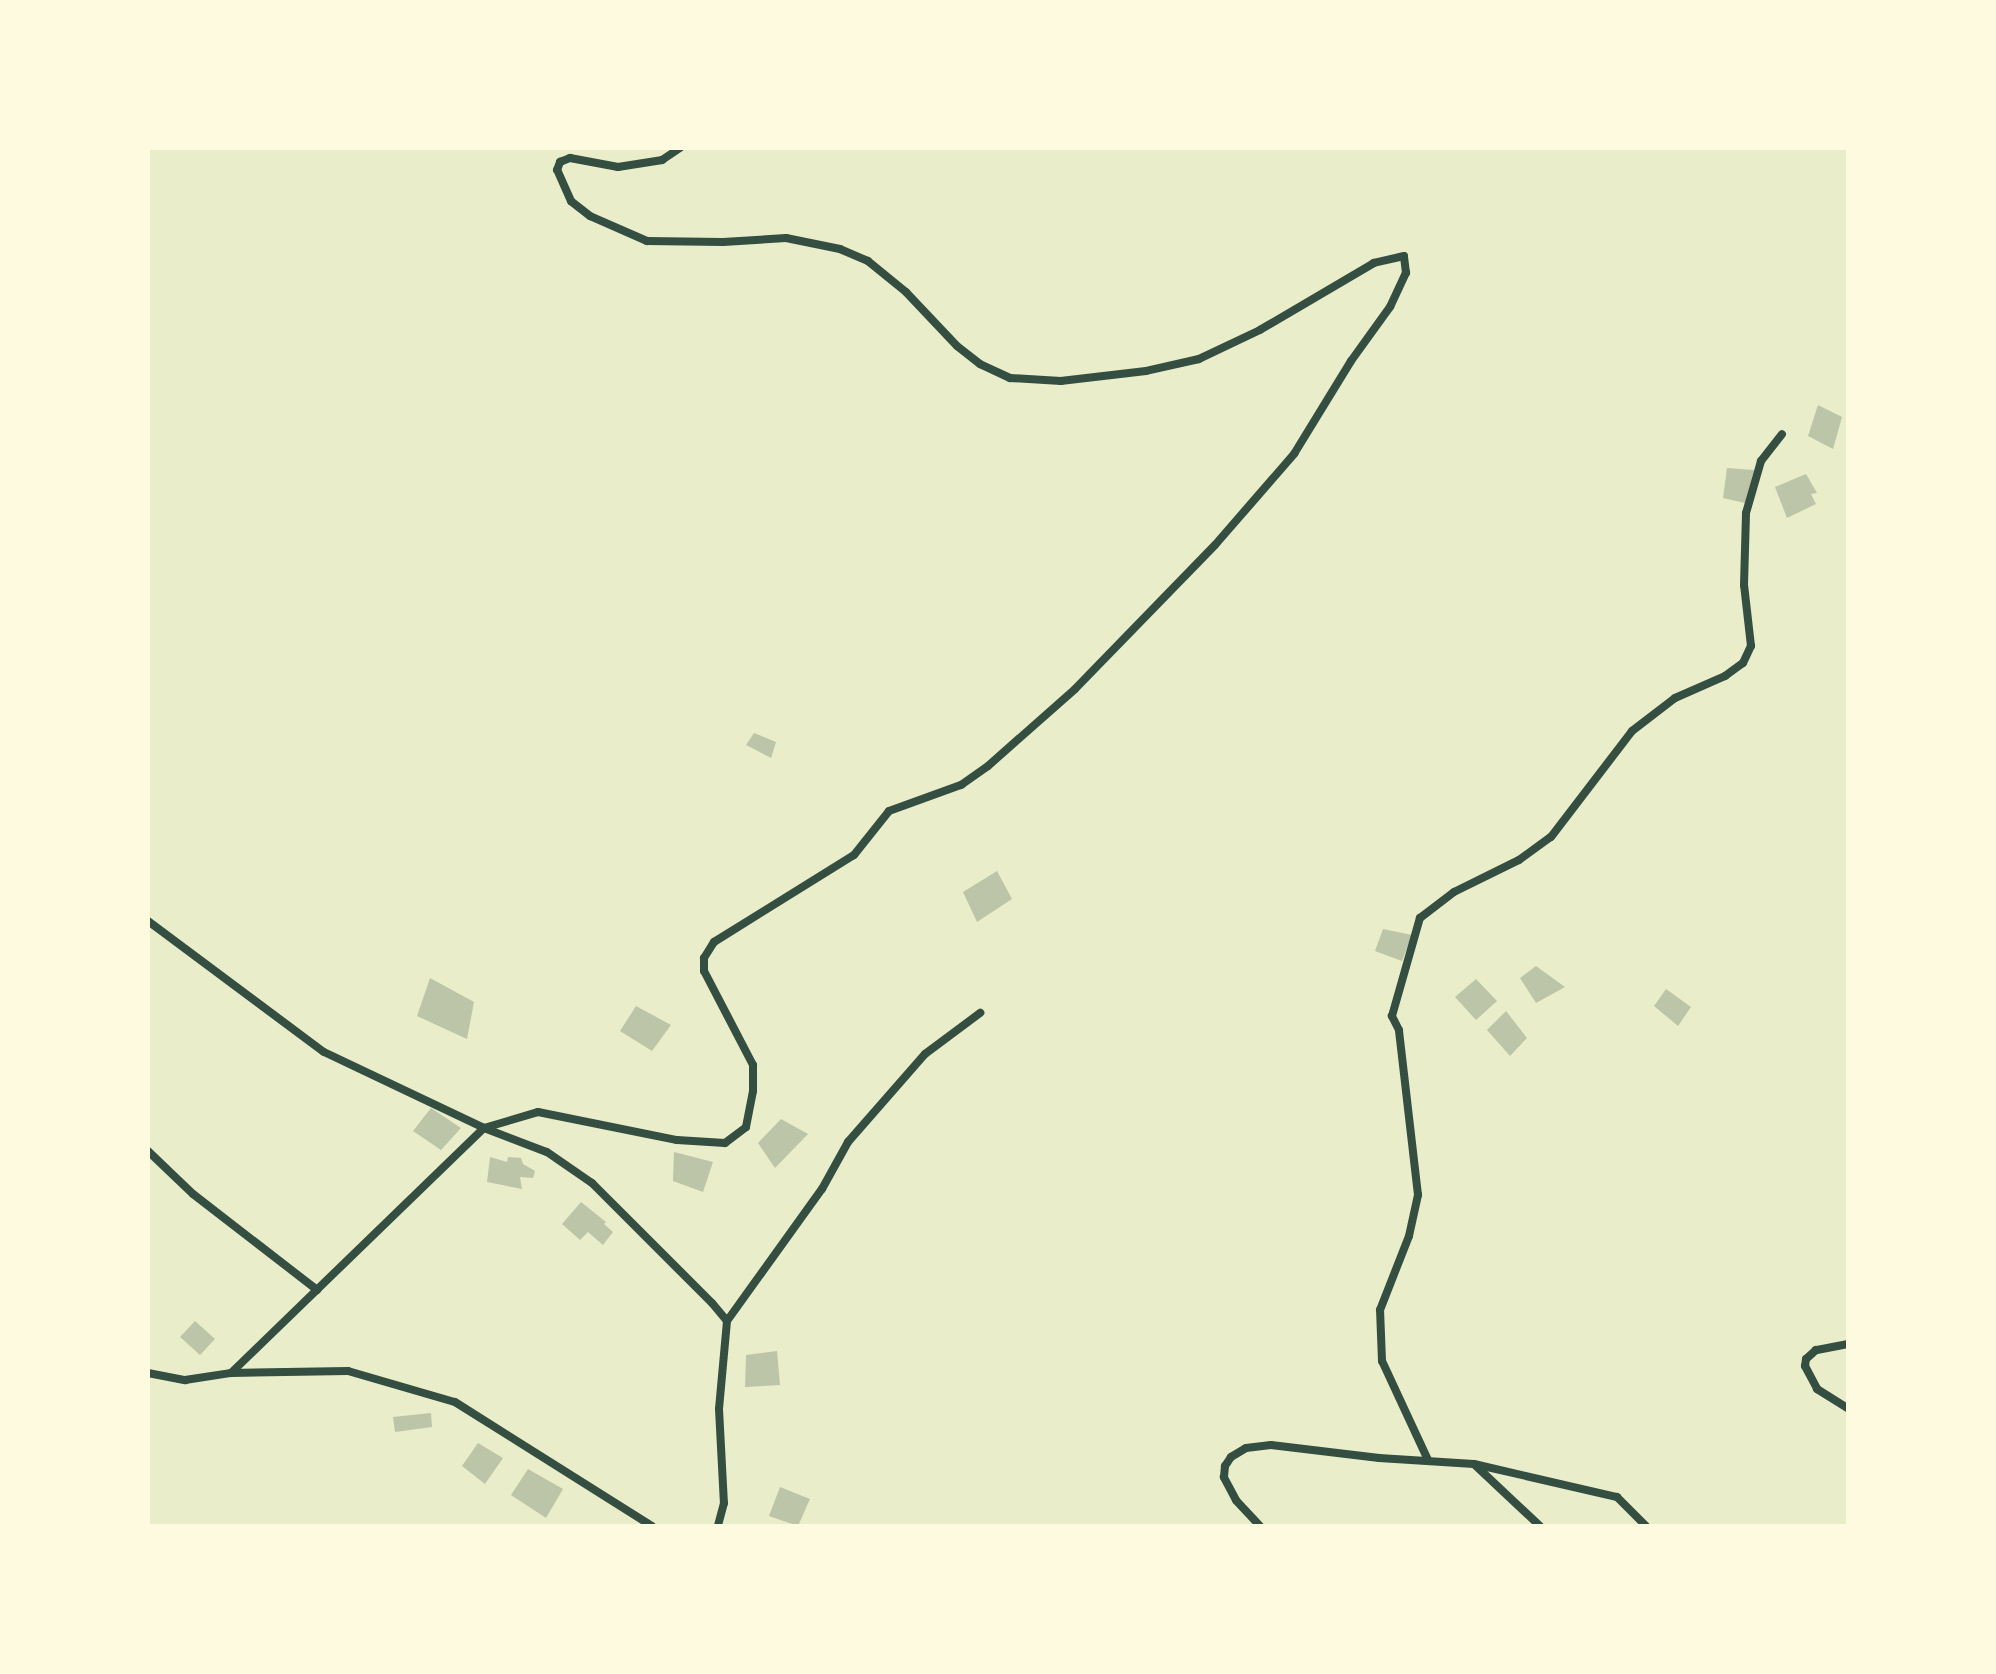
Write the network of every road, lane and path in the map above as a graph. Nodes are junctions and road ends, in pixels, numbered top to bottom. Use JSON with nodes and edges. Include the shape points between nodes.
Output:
{"nodes":[{"id":1,"x":680,"y":148,"type":"edge"},
{"id":2,"x":1782,"y":434,"type":"dead end"},
{"id":3,"x":148,"y":921,"type":"edge"},
{"id":4,"x":980,"y":1013,"type":"dead end"},
{"id":5,"x":484,"y":1128,"type":"junction"},
{"id":6,"x":148,"y":1151,"type":"edge"},
{"id":7,"x":317,"y":1290,"type":"junction"},
{"id":8,"x":727,"y":1321,"type":"junction"},
{"id":9,"x":1848,"y":1344,"type":"edge"},
{"id":10,"x":148,"y":1373,"type":"edge"},
{"id":11,"x":231,"y":1373,"type":"junction"},
{"id":12,"x":1848,"y":1408,"type":"edge"},
{"id":13,"x":1428,"y":1460,"type":"junction"},
{"id":14,"x":1474,"y":1464,"type":"junction"},
{"id":15,"x":652,"y":1526,"type":"edge"},
{"id":16,"x":718,"y":1526,"type":"edge"},
{"id":17,"x":1260,"y":1526,"type":"edge"},
{"id":18,"x":1540,"y":1526,"type":"edge"},
{"id":19,"x":1646,"y":1526,"type":"edge"}],
"edges":[{"from":1,"to":5,"type":"street","via":[[662,160],[618,167],[570,158],[557,170],[571,201],[590,216],[647,241],[786,238],[868,261],[980,364],[1010,378],[1061,381],[1199,359],[1374,263],[1404,256],[1406,273],[1390,307],[1294,454],[1215,545],[1075,689],[961,785],[889,811],[854,855],[714,942],[704,958],[704,971],[753,1065],[746,1127],[725,1143],[677,1140],[538,1112]]},
{"from":2,"to":13,"type":"street","via":[[1761,461],[1746,513],[1744,585],[1751,646],[1743,663],[1675,698],[1632,731],[1551,837],[1519,860],[1454,892],[1420,918],[1392,1016],[1399,1030],[1418,1195],[1409,1236],[1380,1310],[1382,1361]]},
{"from":3,"to":5,"type":"street","via":[[324,1052]]},
{"from":4,"to":8,"type":"street","via":[[925,1054],[848,1142],[822,1189]]},
{"from":5,"to":7,"type":"street"},
{"from":5,"to":8,"type":"street","via":[[547,1152],[592,1183]]},
{"from":6,"to":7,"type":"street","via":[[193,1194]]},
{"from":7,"to":11,"type":"street"},
{"from":8,"to":16,"type":"street","via":[[719,1409],[724,1503]]},
{"from":9,"to":12,"type":"street","via":[[1816,1350],[1805,1366],[1817,1389]]},
{"from":10,"to":11,"type":"street","via":[[185,1380]]},
{"from":11,"to":15,"type":"street","via":[[348,1371],[455,1402]]},
{"from":13,"to":14,"type":"street"},
{"from":13,"to":17,"type":"street","via":[[1271,1445],[1246,1448],[1231,1457],[1224,1477]]},
{"from":14,"to":18,"type":"street"},
{"from":14,"to":19,"type":"street","via":[[1617,1497]]}]}
